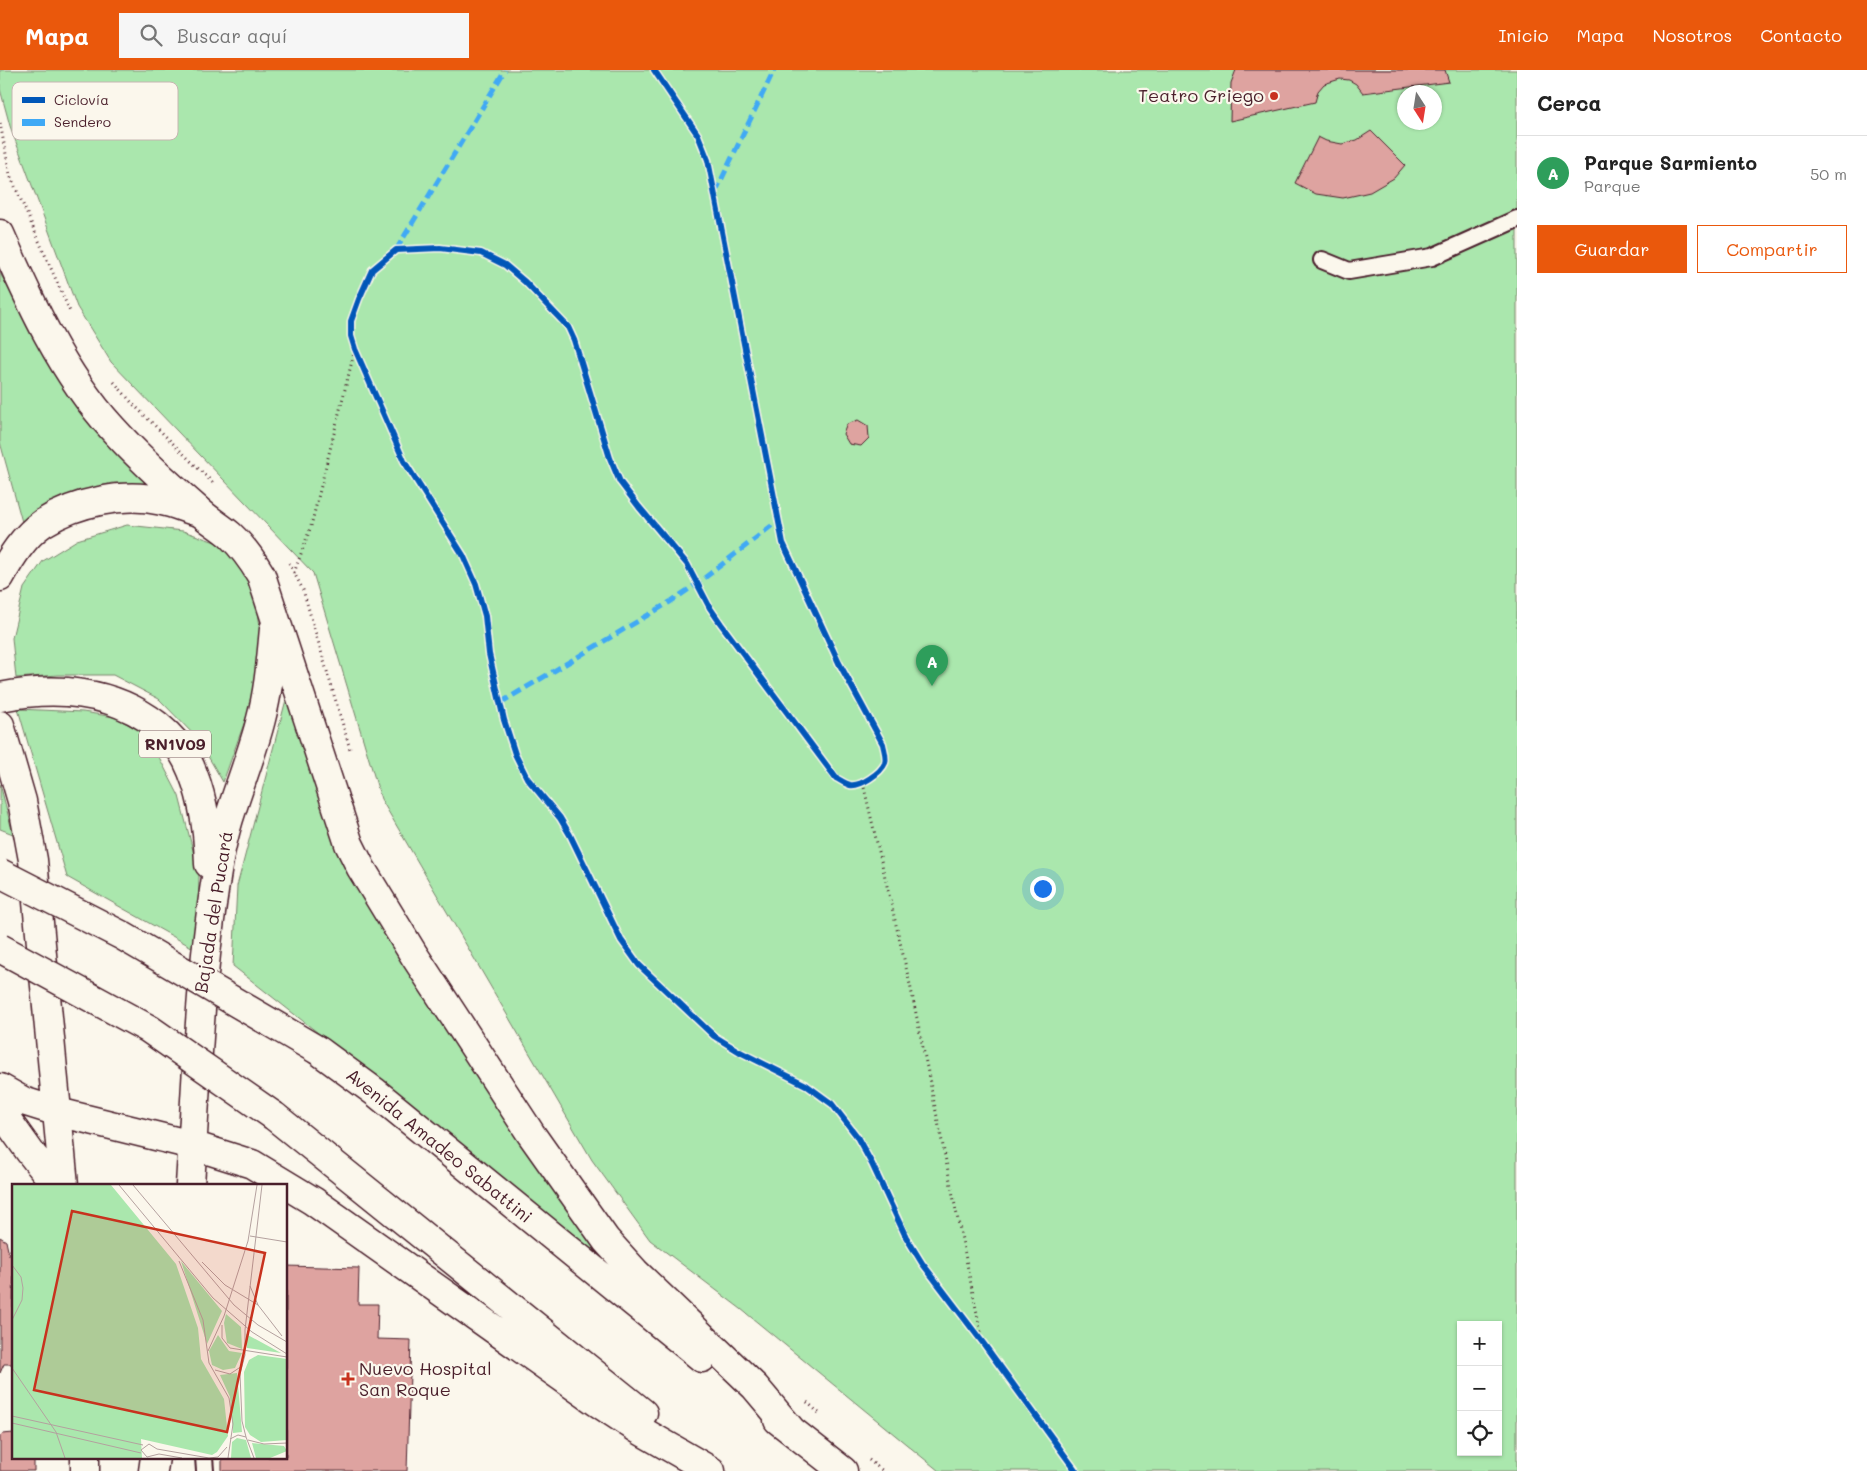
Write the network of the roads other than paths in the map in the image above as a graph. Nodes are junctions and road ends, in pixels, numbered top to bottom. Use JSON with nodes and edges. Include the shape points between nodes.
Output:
{"nodes":[{"id":1,"x":1517,"y":219,"type":"edge"},
{"id":2,"x":0,"y":234,"type":"edge"},
{"id":3,"x":1322,"y":260,"type":"dead end"},
{"id":4,"x":201,"y":513,"type":"junction"},
{"id":5,"x":0,"y":577,"type":"edge"},
{"id":6,"x":275,"y":615,"type":"junction"},
{"id":7,"x":0,"y":697,"type":"edge"},
{"id":8,"x":0,"y":725,"type":"edge"},
{"id":9,"x":0,"y":873,"type":"edge"},
{"id":10,"x":208,"y":928,"type":"junction"},
{"id":11,"x":0,"y":948,"type":"edge"},
{"id":12,"x":0,"y":1088,"type":"edge"},
{"id":13,"x":0,"y":1110,"type":"edge"},
{"id":14,"x":58,"y":1112,"type":"junction"},
{"id":15,"x":192,"y":1145,"type":"junction"},
{"id":16,"x":55,"y":1184,"type":"edge"},
{"id":17,"x":64,"y":1184,"type":"edge"},
{"id":18,"x":190,"y":1184,"type":"edge"},
{"id":19,"x":285,"y":1184,"type":"edge"},
{"id":20,"x":288,"y":1186,"type":"edge"},
{"id":21,"x":288,"y":1198,"type":"edge"},
{"id":22,"x":313,"y":1201,"type":"junction"},
{"id":23,"x":792,"y":1431,"type":"junction"},
{"id":24,"x":84,"y":1458,"type":"edge"},
{"id":25,"x":156,"y":1458,"type":"edge"},
{"id":26,"x":204,"y":1458,"type":"edge"},
{"id":27,"x":854,"y":1463,"type":"edge"},
{"id":28,"x":85,"y":1471,"type":"edge"},
{"id":29,"x":153,"y":1471,"type":"edge"},
{"id":30,"x":205,"y":1471,"type":"edge"},
{"id":31,"x":712,"y":1471,"type":"edge"}],
"edges":[{"from":1,"to":3,"type":"lane","via":[[1432,257],[1350,271]]},
{"from":2,"to":4,"type":"main road","via":[[40,321],[89,398],[112,428]]},
{"from":4,"to":5,"type":"main road","via":[[162,500],[139,498],[112,499],[72,509],[37,528],[14,552]]},
{"from":4,"to":6,"type":"main road","via":[[230,534],[249,555],[260,574]]},
{"from":6,"to":10,"type":"main road","name":"Bajada del Pucará","via":[[268,689],[222,843]]},
{"from":6,"to":23,"type":"main road","via":[[349,844],[414,955],[606,1240],[635,1272],[756,1386]]},
{"from":7,"to":10,"type":"main road","number":"RN1V09","via":[[38,691],[88,694],[141,713],[166,733],[186,759],[205,814],[209,844]]},
{"from":8,"to":14,"type":"main road","via":[[22,801],[33,860]]},
{"from":9,"to":23,"type":"main road","name":"Avenida Amadeo Sabattini","bridge":true,"via":[[121,935],[319,1051],[375,1092]]},
{"from":10,"to":15,"type":"main road","name":"Bajada del Pucará","number":"RN1V09"},
{"from":11,"to":31,"type":"main road","bridge":true,"via":[[149,1029],[274,1116]]},
{"from":12,"to":14,"type":"main road","via":[[23,1101]]},
{"from":13,"to":16,"type":"main road"},
{"from":14,"to":15,"type":"main road"},
{"from":14,"to":17,"type":"main road"},
{"from":15,"to":18,"type":"main road","name":"Bajada del Pucará","number":"RN1V09"},
{"from":15,"to":19,"type":"main road","via":[[252,1164]]},
{"from":20,"to":22,"type":"main road"},
{"from":21,"to":22,"type":"main road"},
{"from":22,"to":31,"type":"main road","via":[[597,1402]]},
{"from":23,"to":27,"type":"main road","name":"Avenida Amadeo Sabattini"},
{"from":24,"to":28,"type":"main road"},
{"from":25,"to":29,"type":"main road"},
{"from":26,"to":30,"type":"lane"}]}
